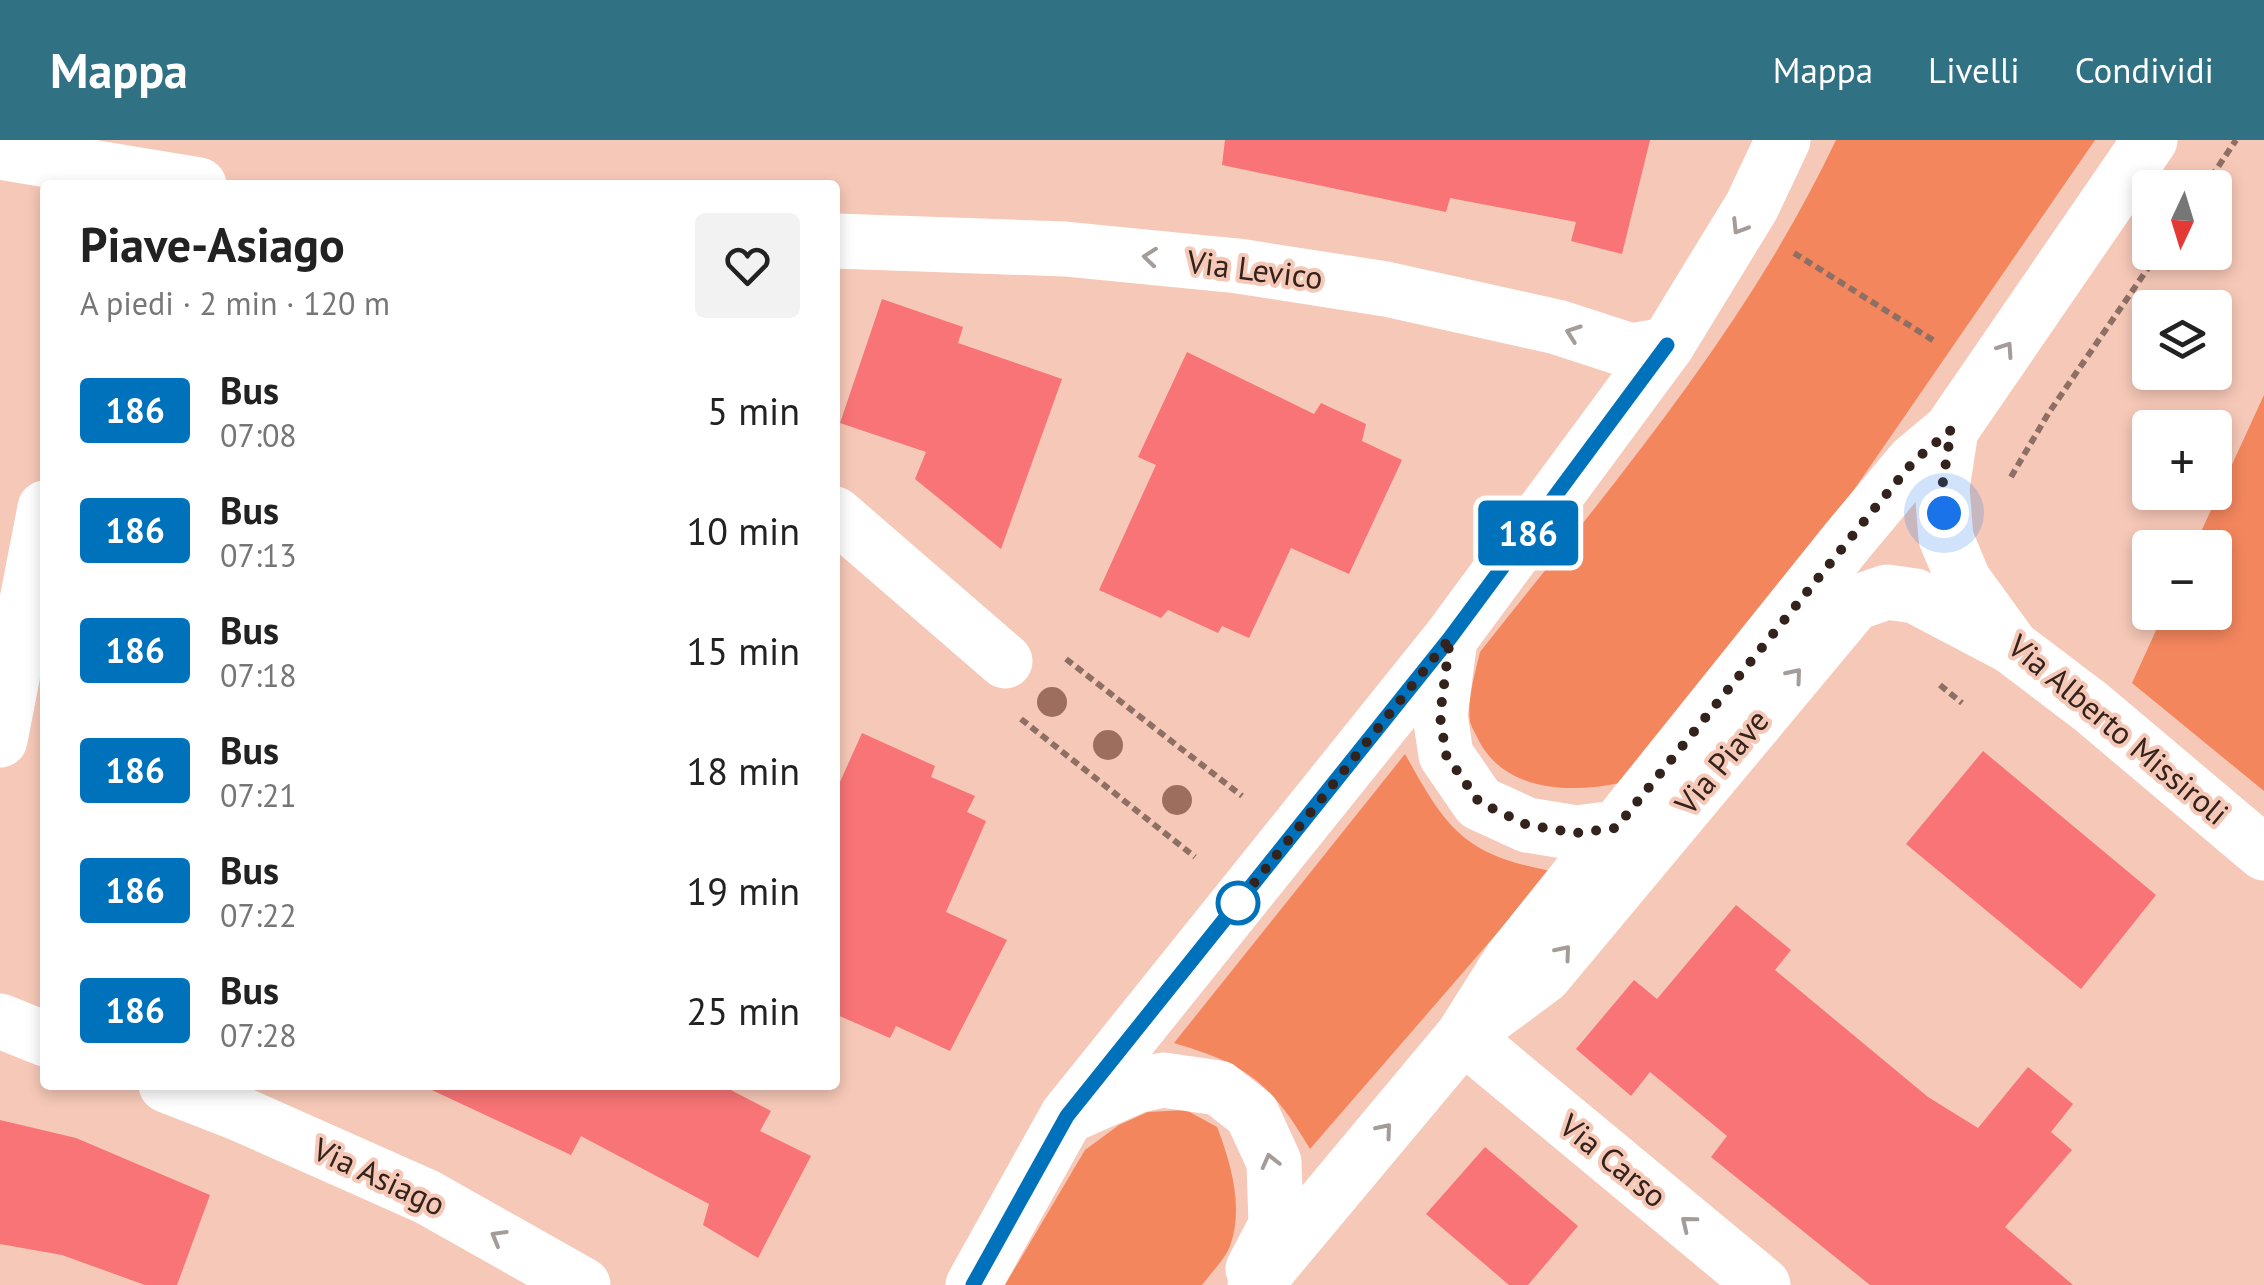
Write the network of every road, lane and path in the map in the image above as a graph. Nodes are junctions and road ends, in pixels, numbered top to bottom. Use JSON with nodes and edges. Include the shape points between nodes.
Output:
{"nodes":[{"id":1,"x":1783,"y":140,"type":"edge"},
{"id":2,"x":2150,"y":140,"type":"edge"},
{"id":3,"x":2236,"y":140,"type":"edge"},
{"id":4,"x":0,"y":152,"type":"edge"},
{"id":5,"x":112,"y":165,"type":"edge"},
{"id":6,"x":2216,"y":170,"type":"edge"},
{"id":7,"x":178,"y":180,"type":"edge"},
{"id":8,"x":840,"y":241,"type":"edge"},
{"id":9,"x":1781,"y":244,"type":"dead end"},
{"id":10,"x":2147,"y":270,"type":"edge"},
{"id":11,"x":1667,"y":345,"type":"junction"},
{"id":12,"x":1950,"y":351,"type":"dead end"},
{"id":13,"x":1951,"y":430,"type":"junction"},
{"id":14,"x":2010,"y":478,"type":"dead end"},
{"id":15,"x":840,"y":519,"type":"edge"},
{"id":16,"x":40,"y":534,"type":"edge"},
{"id":17,"x":1450,"y":638,"type":"junction"},
{"id":18,"x":2012,"y":647,"type":"junction"},
{"id":19,"x":1061,"y":655,"type":"dead end"},
{"id":20,"x":1009,"y":687,"type":"joint"},
{"id":21,"x":0,"y":740,"type":"edge"},
{"id":22,"x":1248,"y":801,"type":"dead end"},
{"id":23,"x":1616,"y":828,"type":"junction"},
{"id":24,"x":2264,"y":853,"type":"edge"},
{"id":25,"x":1202,"y":862,"type":"dead end"},
{"id":26,"x":0,"y":1022,"type":"edge"},
{"id":27,"x":1463,"y":1036,"type":"junction"},
{"id":28,"x":40,"y":1037,"type":"edge"},
{"id":29,"x":179,"y":1090,"type":"edge"},
{"id":30,"x":1067,"y":1116,"type":"junction"},
{"id":31,"x":583,"y":1285,"type":"edge"},
{"id":32,"x":973,"y":1285,"type":"edge"},
{"id":33,"x":1244,"y":1285,"type":"edge"},
{"id":34,"x":1255,"y":1285,"type":"edge"},
{"id":35,"x":1764,"y":1285,"type":"edge"}],
"edges":[{"from":1,"to":11,"type":"street","one_way":true,"via":[[1752,206]]},
{"from":13,"to":2,"type":"street","one_way":true},
{"from":3,"to":6,"type":"path"},
{"from":4,"to":5,"type":"street"},
{"from":5,"to":7,"type":"street"},
{"from":11,"to":8,"type":"street","name":"Via Levico","one_way":true,"via":[[1630,351],[1386,288],[1238,266],[1066,249]]},
{"from":9,"to":12,"type":"path"},
{"from":10,"to":14,"type":"path"},
{"from":11,"to":17,"type":"street"},
{"from":13,"to":18,"type":"street","name":"Via Alberto Missiroli","via":[[1942,488],[1946,538],[1964,581]]},
{"from":13,"to":23,"type":"street","name":"Via Piave","via":[[1914,461]]},
{"from":15,"to":20,"type":"street"},
{"from":16,"to":21,"type":"street"},
{"from":17,"to":23,"type":"street","via":[[1440,716],[1446,755],[1479,802],[1527,825],[1576,833]]},
{"from":17,"to":30,"type":"street"},
{"from":18,"to":24,"type":"street","name":"Via Alberto Missiroli"},
{"from":27,"to":18,"type":"street","name":"Via Piave","one_way":true,"via":[[1544,976],[1855,603],[1887,592],[1915,596]]},
{"from":19,"to":22,"type":"path"},
{"from":20,"to":25,"type":"path"},
{"from":23,"to":27,"type":"street","name":"Via Piave","via":[[1511,960]]},
{"from":26,"to":28,"type":"street"},
{"from":34,"to":27,"type":"street","name":"Via Piave","one_way":true},
{"from":35,"to":27,"type":"street","name":"Via Carso","one_way":true},
{"from":31,"to":29,"type":"street","name":"Via Asiago","one_way":true,"via":[[427,1196]]},
{"from":30,"to":32,"type":"street"},
{"from":33,"to":30,"type":"street","one_way":true,"via":[[1276,1225],[1274,1162],[1252,1114],[1219,1088],[1163,1080]]}]}
